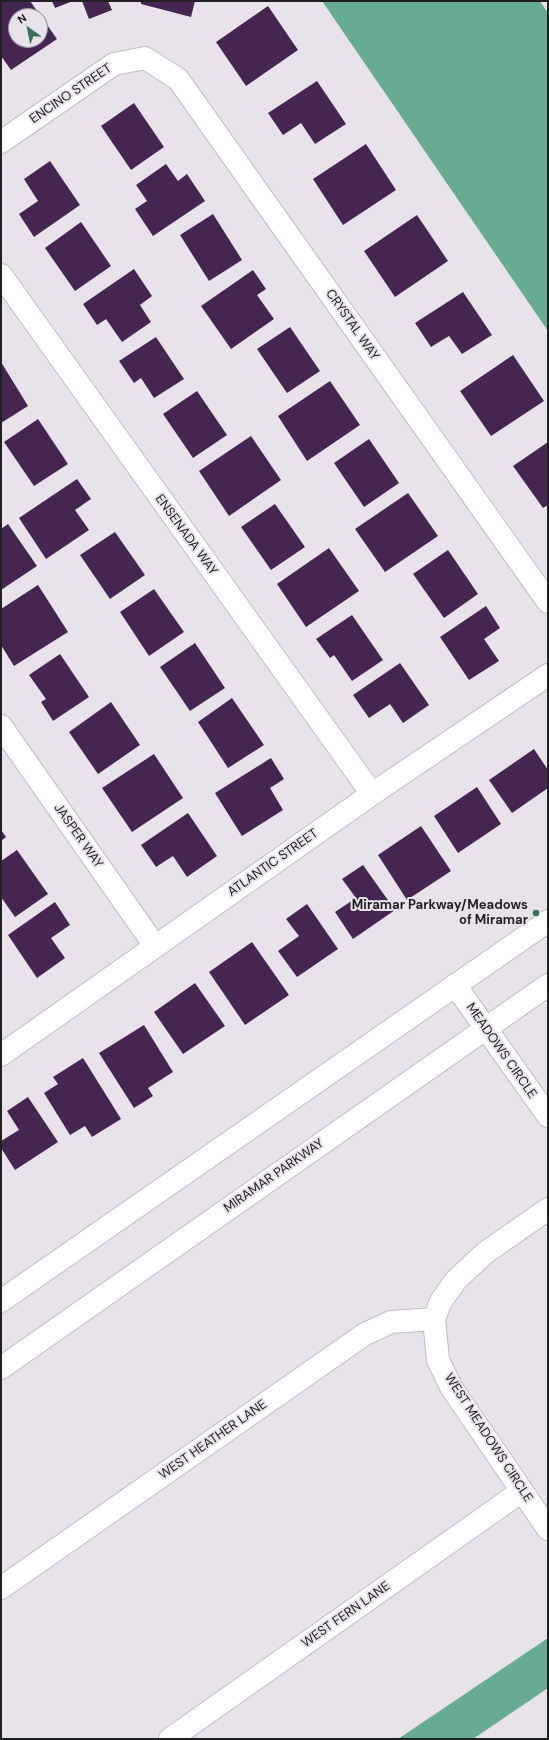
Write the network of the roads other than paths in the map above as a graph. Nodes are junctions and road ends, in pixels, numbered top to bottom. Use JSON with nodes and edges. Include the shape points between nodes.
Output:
{"nodes":[{"id":1,"x":145,"y":58,"type":"joint"},
{"id":2,"x":1,"y":142,"type":"edge"},
{"id":3,"x":1,"y":275,"type":"edge"},
{"id":4,"x":548,"y":602,"type":"edge"},
{"id":5,"x":548,"y":675,"type":"edge"},
{"id":6,"x":1,"y":726,"type":"edge"},
{"id":7,"x":372,"y":794,"type":"junction"},
{"id":8,"x":548,"y":921,"type":"edge"},
{"id":9,"x":155,"y":946,"type":"junction"},
{"id":10,"x":455,"y":985,"type":"junction"},
{"id":11,"x":548,"y":985,"type":"edge"},
{"id":12,"x":485,"y":1029,"type":"junction"},
{"id":13,"x":1,"y":1055,"type":"edge"},
{"id":14,"x":548,"y":1116,"type":"edge"},
{"id":15,"x":548,"y":1209,"type":"edge"},
{"id":16,"x":1,"y":1301,"type":"edge"},
{"id":17,"x":434,"y":1320,"type":"junction"},
{"id":18,"x":1,"y":1368,"type":"edge"},
{"id":19,"x":522,"y":1491,"type":"junction"},
{"id":20,"x":548,"y":1529,"type":"edge"},
{"id":21,"x":1,"y":1588,"type":"edge"},
{"id":22,"x":170,"y":1739,"type":"edge"}],
"edges":[{"from":1,"to":2,"type":"street","name":"ENCINO STREET","via":[[114,64]]},
{"from":1,"to":4,"type":"street","name":"CRYSTAL WAY","via":[[178,79]]},
{"from":3,"to":7,"type":"street","name":"ENSENADA WAY"},
{"from":5,"to":7,"type":"street","name":"ATLANTIC STREET"},
{"from":6,"to":9,"type":"street","name":"JASPER WAY"},
{"from":7,"to":9,"type":"street","name":"ATLANTIC STREET"},
{"from":8,"to":10,"type":"street"},
{"from":9,"to":13,"type":"street","name":"ATLANTIC STREET"},
{"from":10,"to":12,"type":"street","name":"MEADOWS CIRCLE"},
{"from":10,"to":16,"type":"street"},
{"from":11,"to":12,"type":"street","name":"MIRAMAR PARKWAY"},
{"from":12,"to":14,"type":"street","name":"MEADOWS CIRCLE"},
{"from":12,"to":18,"type":"street","name":"MIRAMAR PARKWAY"},
{"from":15,"to":17,"type":"street","via":[[485,1254],[456,1280],[441,1301]]},
{"from":17,"to":19,"type":"street","name":"WEST MEADOWS CIRCLE","via":[[438,1360],[451,1387]]},
{"from":17,"to":21,"type":"street","name":"WEST HEATHER LANE","via":[[391,1322],[365,1334]]},
{"from":19,"to":20,"type":"street","name":"WEST MEADOWS CIRCLE"},
{"from":19,"to":22,"type":"street","name":"WEST FERN LANE"}]}
